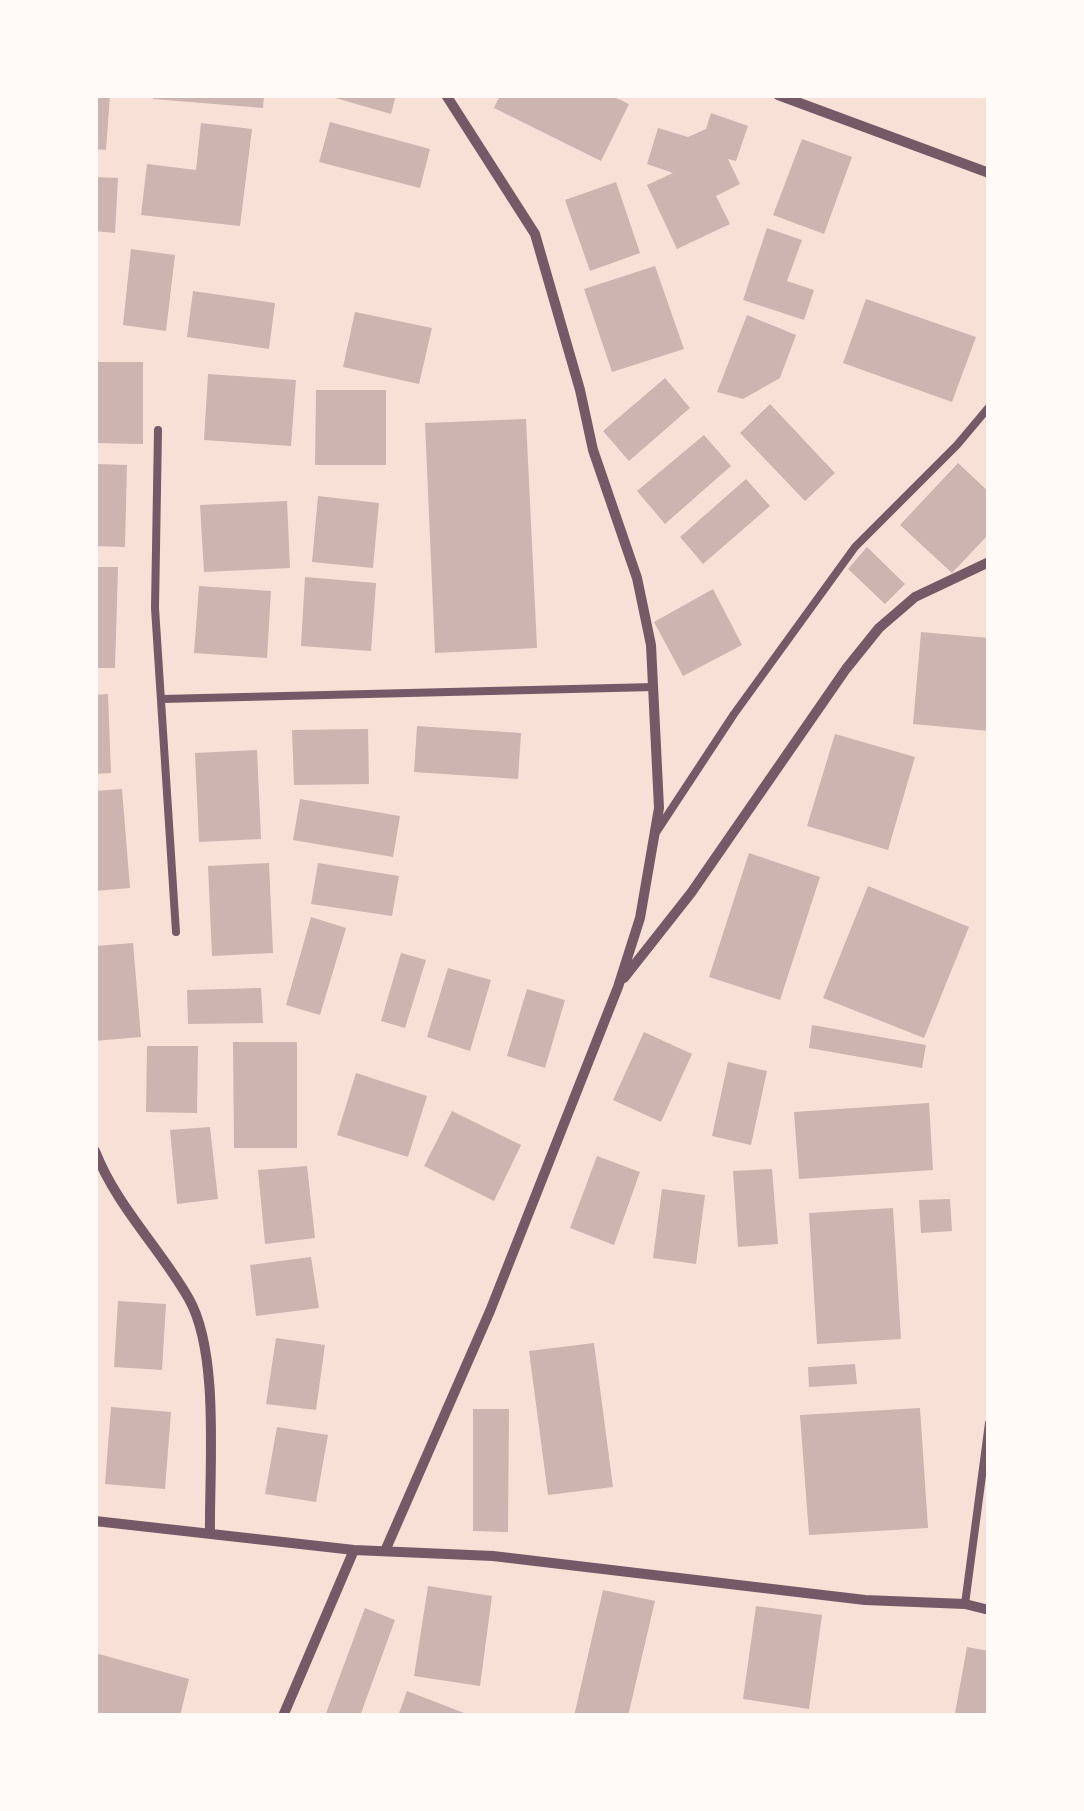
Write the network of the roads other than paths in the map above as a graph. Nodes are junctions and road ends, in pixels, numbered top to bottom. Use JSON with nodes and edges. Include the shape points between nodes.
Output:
{"nodes":[{"id":1,"x":446,"y":95,"type":"edge"},
{"id":2,"x":778,"y":95,"type":"edge"},
{"id":3,"x":989,"y":173,"type":"edge"},
{"id":4,"x":989,"y":406,"type":"edge"},
{"id":5,"x":158,"y":430,"type":"dead end"},
{"id":6,"x":989,"y":562,"type":"edge"},
{"id":7,"x":654,"y":687,"type":"junction"},
{"id":8,"x":162,"y":699,"type":"junction"},
{"id":9,"x":654,"y":835,"type":"junction"},
{"id":10,"x":176,"y":932,"type":"dead end"},
{"id":11,"x":618,"y":987,"type":"junction"},
{"id":12,"x":95,"y":1151,"type":"edge"},
{"id":13,"x":989,"y":1424,"type":"edge"},
{"id":14,"x":95,"y":1521,"type":"edge"},
{"id":15,"x":210,"y":1534,"type":"junction"},
{"id":16,"x":354,"y":1550,"type":"junction"},
{"id":17,"x":386,"y":1551,"type":"junction"},
{"id":18,"x":966,"y":1604,"type":"junction"},
{"id":19,"x":989,"y":1610,"type":"edge"},
{"id":20,"x":283,"y":1716,"type":"edge"}],
"edges":[{"from":1,"to":7,"type":"street","via":[[535,234],[592,450],[636,578]]},
{"from":2,"to":3,"type":"street"},
{"from":4,"to":9,"type":"lane","via":[[855,547]]},
{"from":5,"to":8,"type":"lane","via":[[155,608]]},
{"from":6,"to":11,"type":"street","via":[[915,598],[879,628]]},
{"from":7,"to":8,"type":"lane"},
{"from":7,"to":9,"type":"street"},
{"from":8,"to":10,"type":"lane"},
{"from":9,"to":11,"type":"street","via":[[640,918]]},
{"from":11,"to":17,"type":"street"},
{"from":12,"to":15,"type":"street","via":[[116,1195],[191,1302],[205,1345]]},
{"from":13,"to":18,"type":"lane"},
{"from":14,"to":15,"type":"street"},
{"from":15,"to":16,"type":"street"},
{"from":16,"to":17,"type":"street"},
{"from":16,"to":20,"type":"street"},
{"from":17,"to":18,"type":"street","via":[[492,1556],[865,1600]]},
{"from":18,"to":19,"type":"street"}]}
